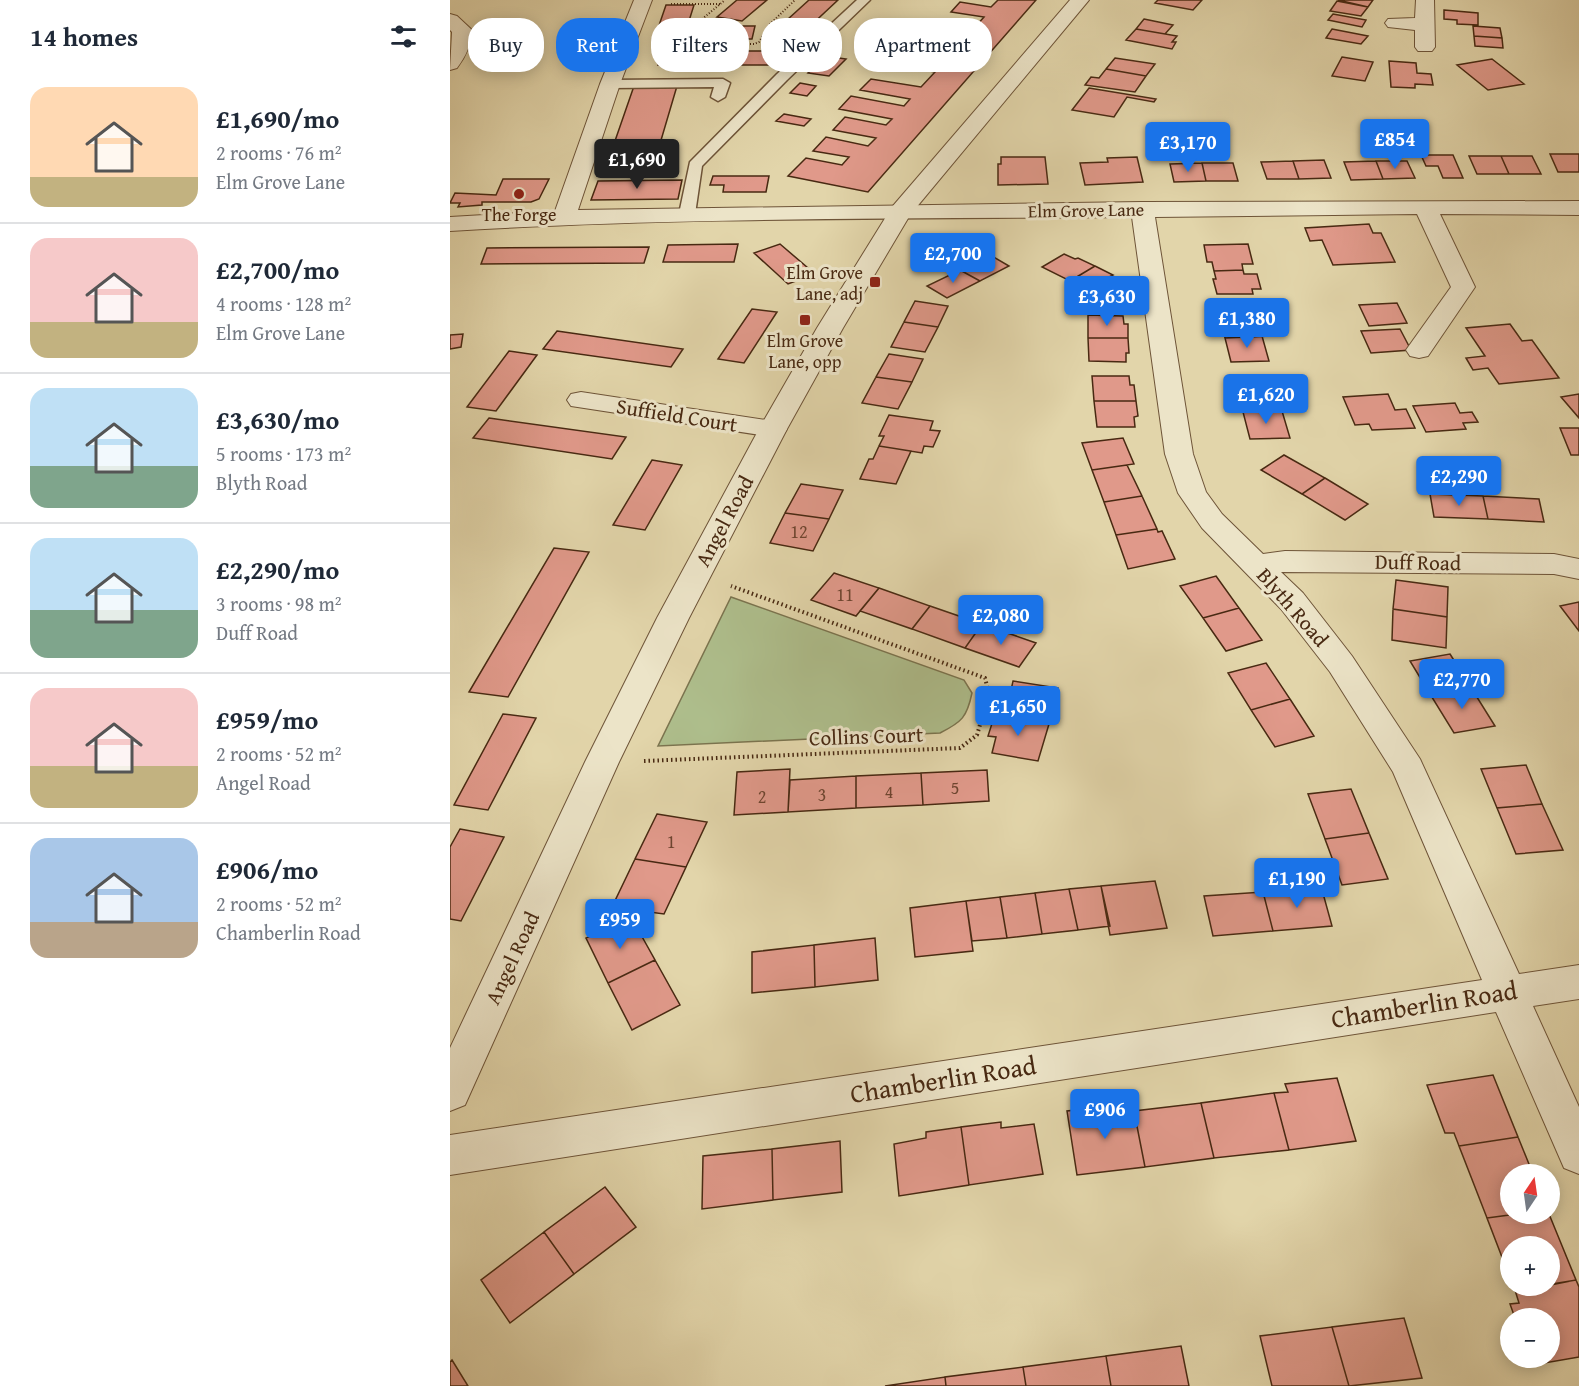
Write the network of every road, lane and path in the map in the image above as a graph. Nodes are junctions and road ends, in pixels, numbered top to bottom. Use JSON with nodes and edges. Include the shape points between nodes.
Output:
{"nodes":[{"id":1,"x":725,"y":0,"type":"edge"},
{"id":2,"x":795,"y":0,"type":"edge"},
{"id":3,"x":864,"y":0,"type":"edge"},
{"id":4,"x":1080,"y":0,"type":"edge"},
{"id":5,"x":1425,"y":0,"type":"edge"},
{"id":6,"x":642,"y":2,"type":"edge"},
{"id":7,"x":721,"y":4,"type":"junction"},
{"id":8,"x":636,"y":18,"type":"edge"},
{"id":9,"x":704,"y":18,"type":"edge"},
{"id":10,"x":450,"y":20,"type":"edge"},
{"id":11,"x":1395,"y":23,"type":"dead end"},
{"id":12,"x":1426,"y":25,"type":"junction"},
{"id":13,"x":749,"y":44,"type":"edge"},
{"id":14,"x":1425,"y":47,"type":"dead end"},
{"id":15,"x":450,"y":64,"type":"edge"},
{"id":16,"x":615,"y":72,"type":"edge"},
{"id":17,"x":610,"y":84,"type":"junction"},
{"id":18,"x":718,"y":97,"type":"dead end"},
{"id":19,"x":1425,"y":207,"type":"junction"},
{"id":20,"x":1579,"y":208,"type":"edge"},
{"id":21,"x":1142,"y":209,"type":"junction"},
{"id":22,"x":900,"y":212,"type":"junction"},
{"id":23,"x":687,"y":214,"type":"junction"},
{"id":24,"x":564,"y":217,"type":"junction"},
{"id":25,"x":450,"y":224,"type":"edge"},
{"id":26,"x":1419,"y":351,"type":"dead end"},
{"id":27,"x":581,"y":400,"type":"dead end"},
{"id":28,"x":773,"y":429,"type":"junction"},
{"id":29,"x":1256,"y":565,"type":"junction"},
{"id":30,"x":1579,"y":569,"type":"edge"},
{"id":31,"x":697,"y":573,"type":"junction"},
{"id":32,"x":602,"y":762,"type":"junction"},
{"id":33,"x":1579,"y":982,"type":"edge"},
{"id":34,"x":1507,"y":991,"type":"junction"},
{"id":35,"x":450,"y":1092,"type":"edge"},
{"id":36,"x":1579,"y":1154,"type":"edge"},
{"id":37,"x":450,"y":1155,"type":"edge"}],
"edges":[{"from":1,"to":7,"type":"path"},
{"from":2,"to":13,"type":"path","via":[[770,24],[759,42]]},
{"from":3,"to":23,"type":"lane","via":[[695,165]]},
{"from":4,"to":22,"type":"street","name":"Angel Road"},
{"from":5,"to":12,"type":"street"},
{"from":6,"to":7,"type":"path"},
{"from":6,"to":8,"type":"street"},
{"from":7,"to":9,"type":"path"},
{"from":10,"to":15,"type":"street","via":[[462,30],[461,44]]},
{"from":11,"to":12,"type":"street"},
{"from":12,"to":14,"type":"street"},
{"from":16,"to":17,"type":"street"},
{"from":17,"to":18,"type":"lane","via":[[723,83]]},
{"from":17,"to":24,"type":"street"},
{"from":19,"to":20,"type":"street","name":"Elm Grove Lane"},
{"from":19,"to":21,"type":"street","name":"Elm Grove Lane"},
{"from":19,"to":26,"type":"street","via":[[1463,287]]},
{"from":21,"to":22,"type":"street","name":"Elm Grove Lane"},
{"from":21,"to":29,"type":"street","name":"Blyth Road","via":[[1179,454],[1192,493],[1212,521]]},
{"from":22,"to":23,"type":"street","name":"Elm Grove Lane"},
{"from":22,"to":28,"type":"street","name":"Angel Road"},
{"from":23,"to":24,"type":"street","name":"Elm Grove Lane"},
{"from":24,"to":25,"type":"street","name":"Elm Grove Lane"},
{"from":27,"to":28,"type":"street","name":"Suffield Court"},
{"from":28,"to":31,"type":"street","name":"Angel Road"},
{"from":29,"to":30,"type":"street","name":"Duff Road","via":[[1285,561],[1519,563]]},
{"from":29,"to":34,"type":"street","name":"Blyth Road","via":[[1292,601],[1341,664],[1408,768]]},
{"from":31,"to":32,"type":"street","name":"Angel Road"},
{"from":31,"to":32,"type":"path","name":"Collins Court","via":[[985,678],[989,694],[977,735],[960,748]]},
{"from":32,"to":35,"type":"street","name":"Angel Road"},
{"from":33,"to":34,"type":"street","name":"Chamberlin Road"},
{"from":34,"to":36,"type":"street","name":"Blyth Road"},
{"from":34,"to":37,"type":"street","name":"Chamberlin Road"}]}
